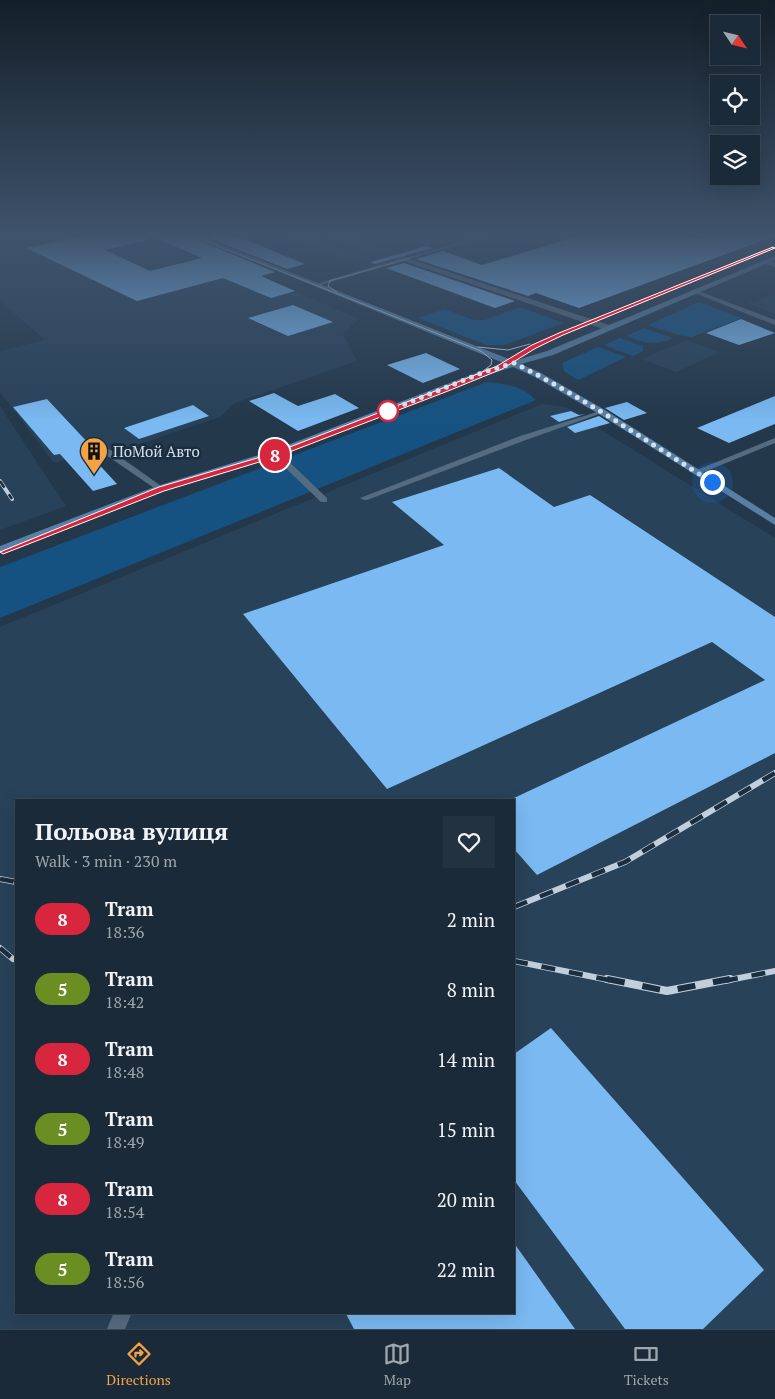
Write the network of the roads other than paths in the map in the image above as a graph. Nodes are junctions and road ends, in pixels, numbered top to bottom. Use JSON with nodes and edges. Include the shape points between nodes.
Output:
{"nodes":[{"id":1,"x":344,"y":296,"type":"edge"},
{"id":2,"x":515,"y":296,"type":"edge"},
{"id":3,"x":682,"y":296,"type":"edge"},
{"id":4,"x":707,"y":296,"type":"edge"},
{"id":5,"x":775,"y":323,"type":"edge"},
{"id":6,"x":609,"y":328,"type":"junction"},
{"id":7,"x":514,"y":363,"type":"junction"},
{"id":8,"x":602,"y":412,"type":"junction"},
{"id":9,"x":775,"y":440,"type":"edge"},
{"id":10,"x":106,"y":451,"type":"dead end"},
{"id":11,"x":276,"y":453,"type":"junction"},
{"id":12,"x":696,"y":472,"type":"junction"},
{"id":13,"x":160,"y":488,"type":"junction"},
{"id":14,"x":364,"y":498,"type":"dead end"},
{"id":15,"x":324,"y":500,"type":"dead end"},
{"id":16,"x":775,"y":522,"type":"edge"},
{"id":17,"x":0,"y":550,"type":"edge"},
{"id":18,"x":122,"y":1314,"type":"edge"},
{"id":19,"x":116,"y":1329,"type":"edge"}],
"edges":[{"from":1,"to":7,"type":"main road"},
{"from":2,"to":6,"type":"street"},
{"from":3,"to":6,"type":"main road"},
{"from":4,"to":5,"type":"street"},
{"from":6,"to":7,"type":"main road","via":[[550,353]]},
{"from":7,"to":8,"type":"main road"},
{"from":7,"to":11,"type":"main road"},
{"from":8,"to":12,"type":"main road"},
{"from":8,"to":14,"type":"lane"},
{"from":9,"to":12,"type":"lane"},
{"from":10,"to":13,"type":"lane"},
{"from":11,"to":13,"type":"main road"},
{"from":11,"to":15,"type":"lane"},
{"from":12,"to":16,"type":"main road"},
{"from":13,"to":17,"type":"main road"},
{"from":18,"to":19,"type":"lane"}]}
